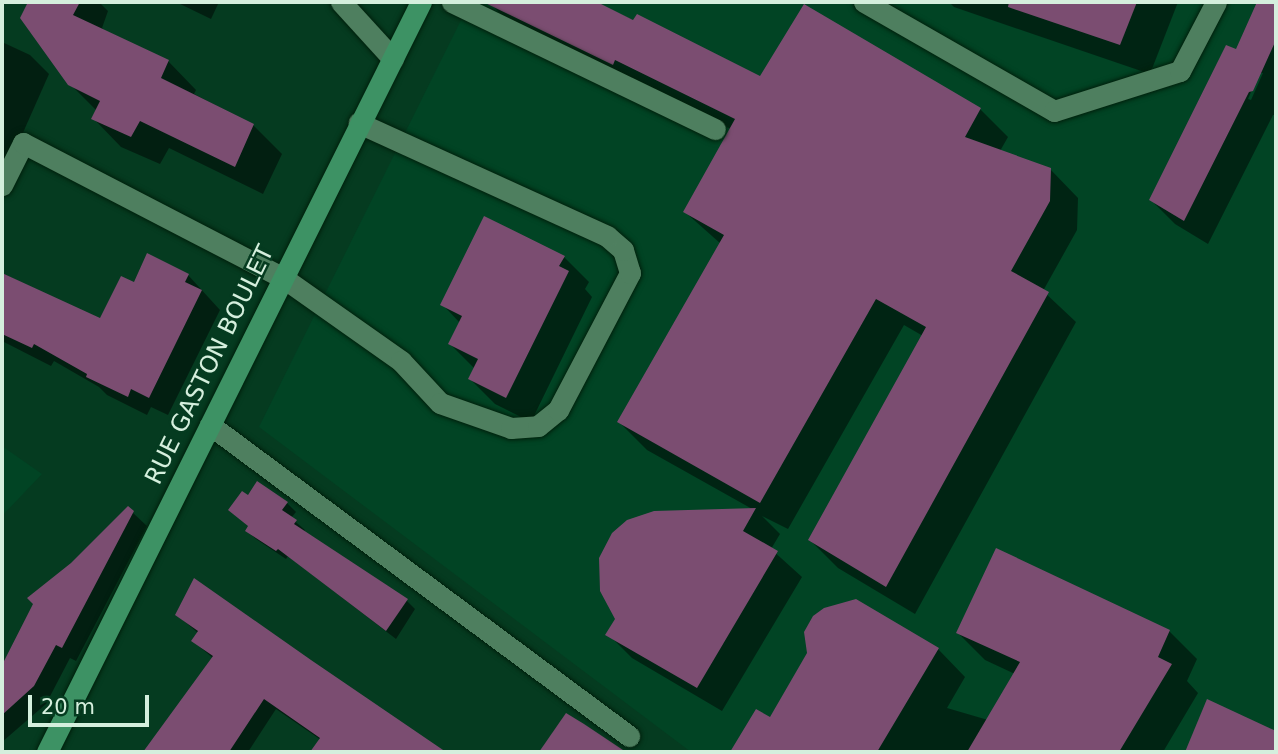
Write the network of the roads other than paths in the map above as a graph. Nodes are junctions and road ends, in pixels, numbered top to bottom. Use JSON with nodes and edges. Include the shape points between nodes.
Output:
{"nodes":[{"id":1,"x":341,"y":2,"type":"edge"},
{"id":2,"x":421,"y":2,"type":"edge"},
{"id":3,"x":452,"y":2,"type":"edge"},
{"id":4,"x":864,"y":2,"type":"edge"},
{"id":5,"x":1216,"y":2,"type":"edge"},
{"id":6,"x":393,"y":59,"type":"junction"},
{"id":7,"x":359,"y":123,"type":"junction"},
{"id":8,"x":715,"y":130,"type":"dead end"},
{"id":9,"x":2,"y":185,"type":"edge"},
{"id":10,"x":282,"y":277,"type":"junction"},
{"id":11,"x":210,"y":425,"type":"junction"},
{"id":12,"x":629,"y":736,"type":"dead end"},
{"id":13,"x":47,"y":752,"type":"edge"}],
"edges":[{"from":1,"to":6,"type":"street"},
{"from":2,"to":6,"type":"street","name":"RUE GASTON BOULET"},
{"from":3,"to":8,"type":"street"},
{"from":4,"to":5,"type":"street","via":[[1054,111],[1180,71]]},
{"from":6,"to":7,"type":"street","name":"RUE GASTON BOULET"},
{"from":7,"to":10,"type":"street","name":"RUE GASTON BOULET"},
{"from":7,"to":10,"type":"street","via":[[607,236],[623,250],[630,273],[558,410],[538,426],[511,428],[440,403],[401,360]]},
{"from":9,"to":10,"type":"street","via":[[23,143]]},
{"from":10,"to":11,"type":"street","name":"RUE GASTON BOULET"},
{"from":11,"to":12,"type":"street"},
{"from":11,"to":13,"type":"street","name":"RUE GASTON BOULET"}]}
